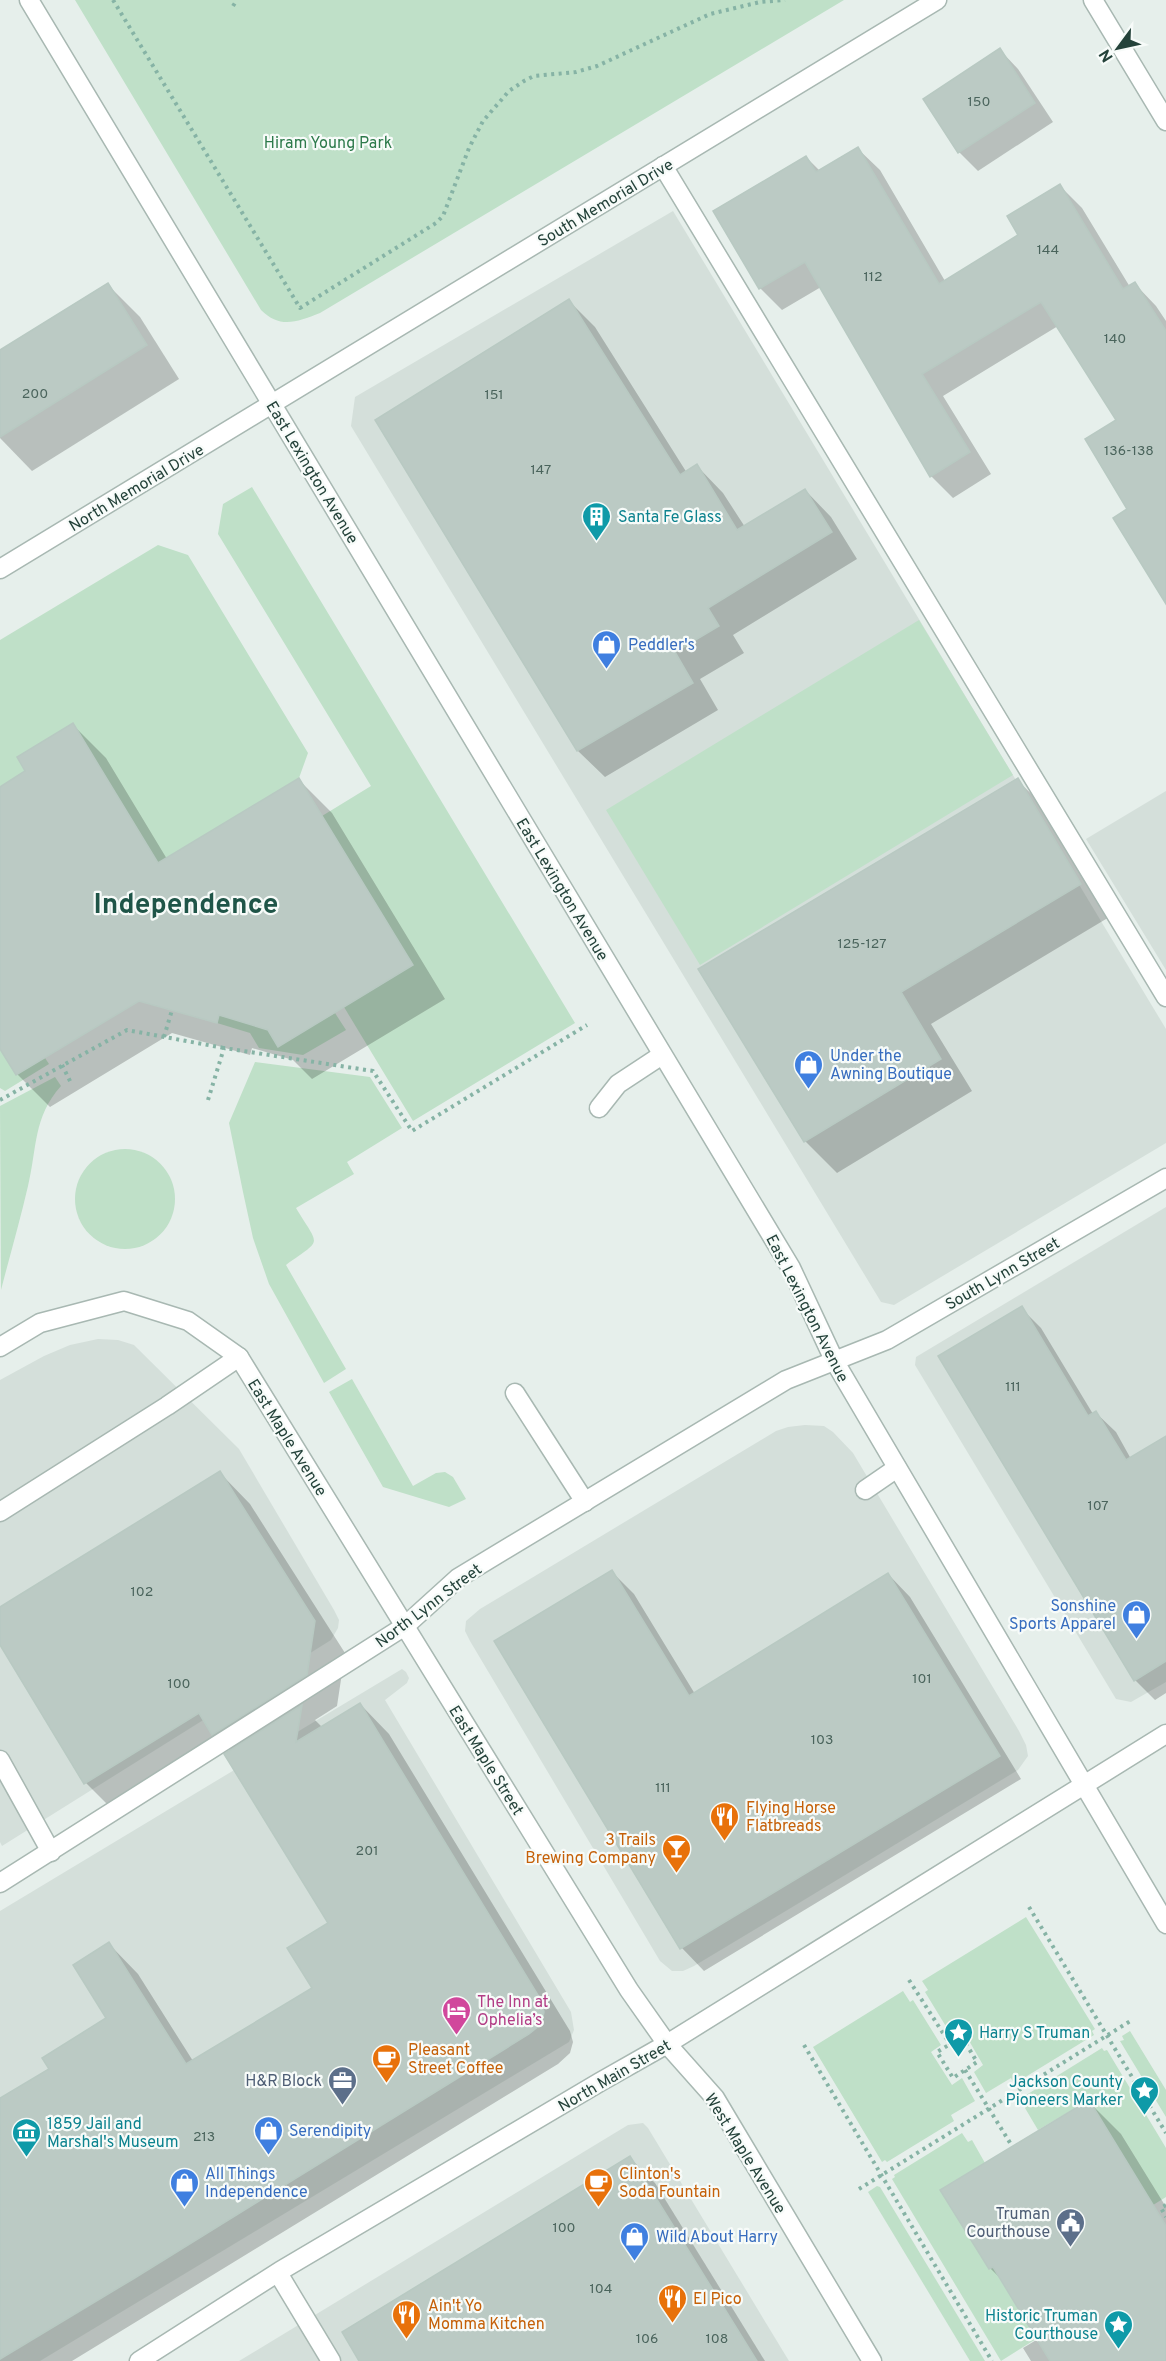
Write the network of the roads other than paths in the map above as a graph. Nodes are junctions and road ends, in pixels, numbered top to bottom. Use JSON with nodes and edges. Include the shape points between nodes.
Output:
{"nodes":[{"id":1,"x":29,"y":0,"type":"edge"},
{"id":2,"x":937,"y":0,"type":"edge"},
{"id":3,"x":1094,"y":0,"type":"edge"},
{"id":4,"x":1166,"y":121,"type":"edge"},
{"id":5,"x":663,"y":166,"type":"junction"},
{"id":6,"x":272,"y":404,"type":"junction"},
{"id":7,"x":0,"y":569,"type":"edge"},
{"id":8,"x":1166,"y":997,"type":"edge"},
{"id":9,"x":662,"y":1055,"type":"junction"},
{"id":10,"x":599,"y":1108,"type":"dead end"},
{"id":11,"x":1166,"y":1178,"type":"edge"},
{"id":12,"x":0,"y":1347,"type":"edge"},
{"id":13,"x":239,"y":1357,"type":"junction"},
{"id":14,"x":835,"y":1362,"type":"junction"},
{"id":15,"x":515,"y":1393,"type":"dead end"},
{"id":16,"x":897,"y":1468,"type":"junction"},
{"id":17,"x":865,"y":1490,"type":"dead end"},
{"id":18,"x":585,"y":1502,"type":"junction"},
{"id":19,"x":0,"y":1512,"type":"edge"},
{"id":20,"x":405,"y":1626,"type":"junction"},
{"id":21,"x":1166,"y":1734,"type":"edge"},
{"id":22,"x":0,"y":1760,"type":"edge"},
{"id":23,"x":1085,"y":1784,"type":"junction"},
{"id":24,"x":51,"y":1852,"type":"junction"},
{"id":25,"x":0,"y":1883,"type":"edge"},
{"id":26,"x":1166,"y":1924,"type":"edge"},
{"id":27,"x":667,"y":2044,"type":"junction"},
{"id":28,"x":278,"y":2273,"type":"junction"},
{"id":29,"x":139,"y":2361,"type":"edge"},
{"id":30,"x":332,"y":2361,"type":"edge"},
{"id":31,"x":872,"y":2361,"type":"edge"}],
"edges":[{"from":1,"to":6,"type":"street","name":"East Lexington Avenue"},
{"from":2,"to":5,"type":"street","name":"South Memorial Drive"},
{"from":3,"to":4,"type":"street"},
{"from":5,"to":6,"type":"street","name":"South Memorial Drive"},
{"from":5,"to":8,"type":"street"},
{"from":6,"to":7,"type":"street","name":"North Memorial Drive"},
{"from":6,"to":9,"type":"street","name":"East Lexington Avenue"},
{"from":9,"to":10,"type":"street","via":[[618,1083]]},
{"from":9,"to":14,"type":"street","name":"East Lexington Avenue","via":[[791,1268]]},
{"from":11,"to":14,"type":"street","name":"South Lynn Street","via":[[894,1336]]},
{"from":12,"to":13,"type":"street","name":"East Maple Avenue","via":[[40,1323],[124,1301],[188,1321]]},
{"from":13,"to":19,"type":"street"},
{"from":13,"to":20,"type":"street","name":"East Maple Avenue"},
{"from":14,"to":16,"type":"street","name":"East Lexington Avenue"},
{"from":14,"to":18,"type":"street","name":"North Lynn Street","via":[[786,1380]]},
{"from":15,"to":18,"type":"street"},
{"from":16,"to":17,"type":"street"},
{"from":16,"to":23,"type":"street","name":"East Lexington Avenue"},
{"from":18,"to":20,"type":"street","name":"North Lynn Street","via":[[458,1578]]},
{"from":20,"to":24,"type":"street","name":"North Lynn Street"},
{"from":20,"to":27,"type":"street","name":"East Maple Street","via":[[629,1990]]},
{"from":21,"to":23,"type":"street","name":"North Main Street"},
{"from":22,"to":24,"type":"street"},
{"from":23,"to":26,"type":"street","name":"East Lexington Avenue"},
{"from":23,"to":27,"type":"street","name":"North Main Street"},
{"from":24,"to":25,"type":"street","name":"North Lynn Street"},
{"from":27,"to":28,"type":"street","name":"North Main Street"},
{"from":27,"to":31,"type":"street","name":"West Maple Avenue","via":[[715,2098]]},
{"from":28,"to":29,"type":"street","name":"North Main Street"},
{"from":28,"to":30,"type":"street"}]}
